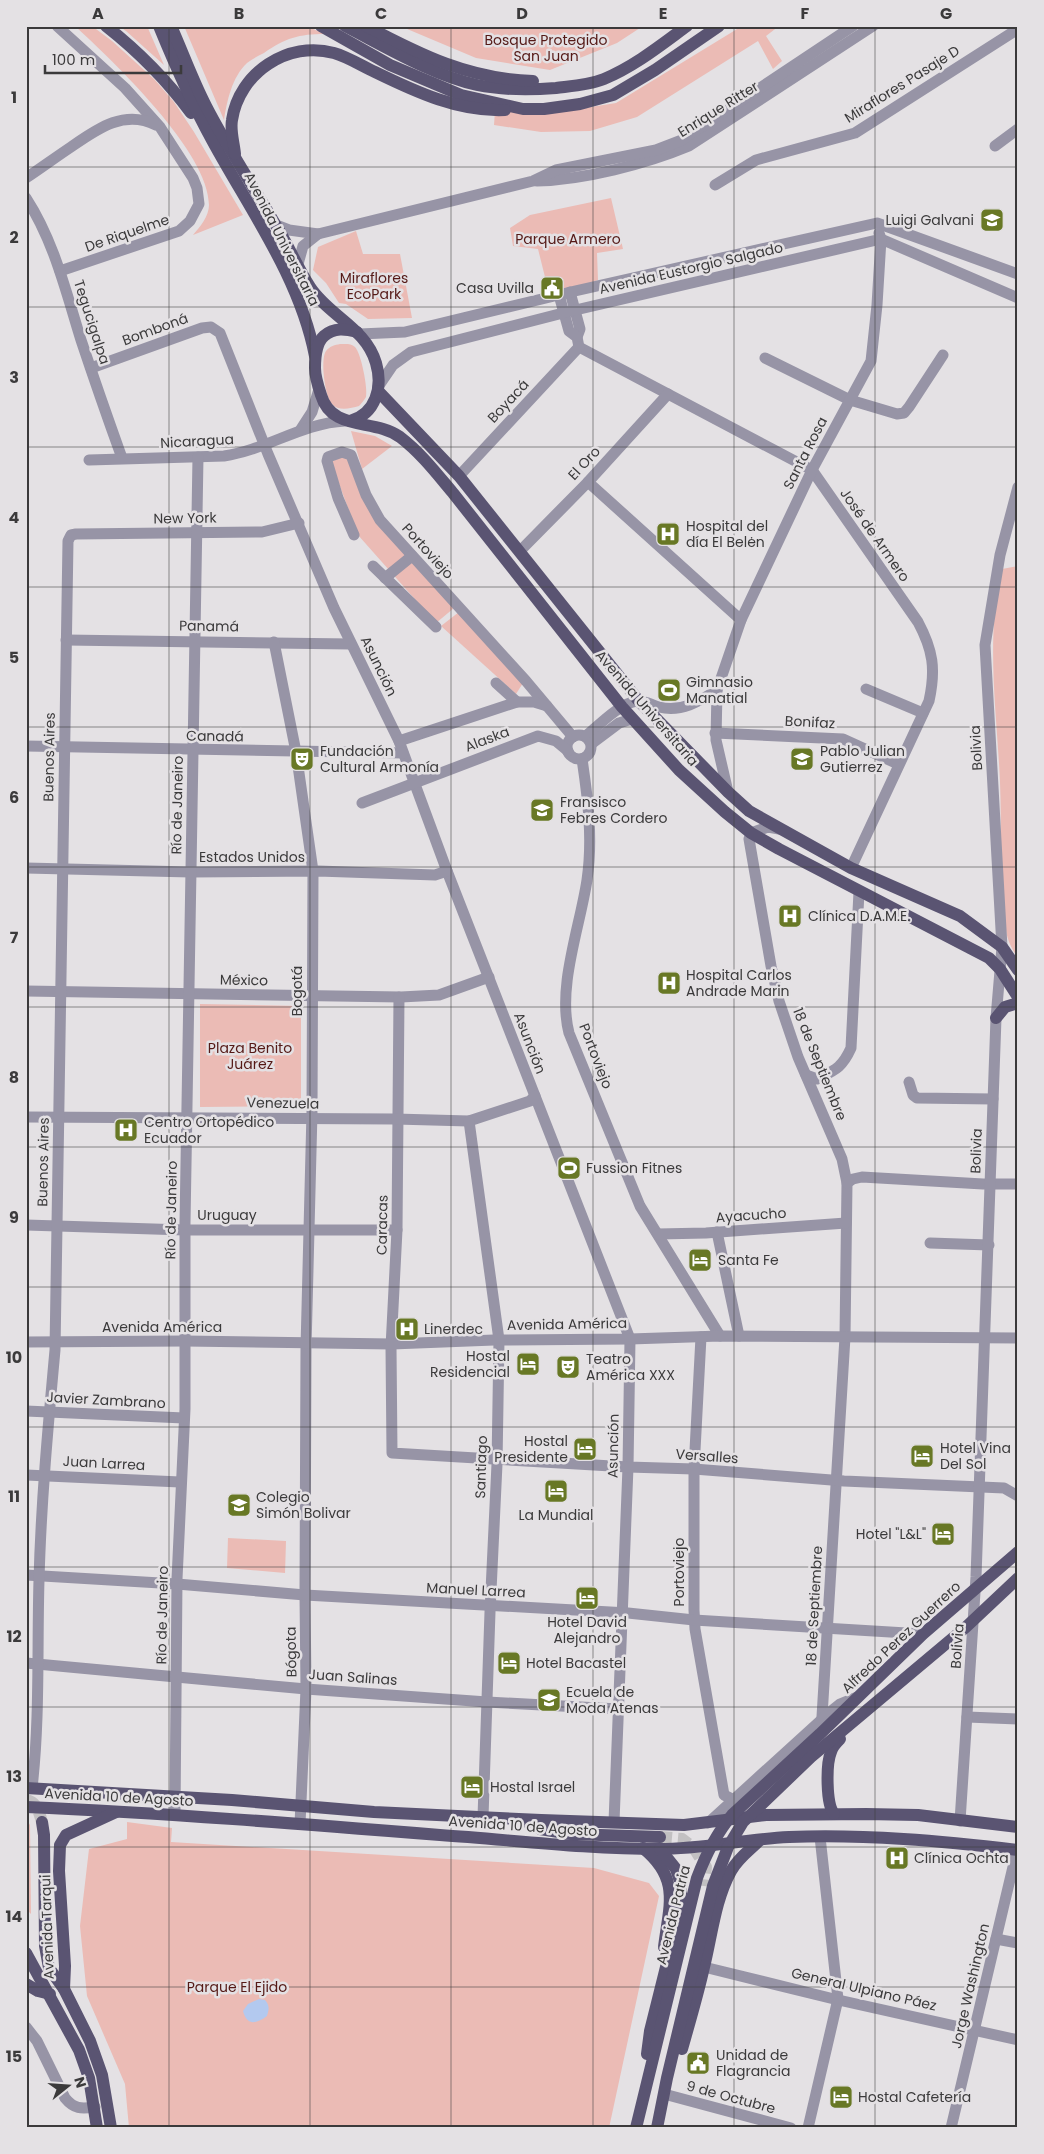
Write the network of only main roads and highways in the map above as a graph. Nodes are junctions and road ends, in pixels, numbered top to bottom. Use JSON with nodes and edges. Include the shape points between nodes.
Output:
{"nodes":[{"id":1,"x":106,"y":26,"type":"edge"},
{"id":2,"x":159,"y":26,"type":"edge"},
{"id":3,"x":171,"y":26,"type":"edge"},
{"id":4,"x":321,"y":26,"type":"edge"},
{"id":5,"x":345,"y":26,"type":"edge"},
{"id":6,"x":366,"y":26,"type":"edge"},
{"id":7,"x":682,"y":26,"type":"edge"},
{"id":8,"x":688,"y":26,"type":"edge"},
{"id":9,"x":719,"y":26,"type":"edge"},
{"id":10,"x":652,"y":52,"type":"junction"},
{"id":11,"x":661,"y":66,"type":"junction"},
{"id":12,"x":523,"y":110,"type":"junction"},
{"id":13,"x":212,"y":140,"type":"junction"},
{"id":14,"x":236,"y":159,"type":"junction"},
{"id":15,"x":359,"y":333,"type":"junction"},
{"id":16,"x":315,"y":356,"type":"junction"},
{"id":17,"x":378,"y":389,"type":"junction"},
{"id":18,"x":347,"y":421,"type":"junction"},
{"id":19,"x":1018,"y":970,"type":"edge"},
{"id":20,"x":1018,"y":997,"type":"edge"},
{"id":21,"x":1018,"y":1004,"type":"edge"},
{"id":22,"x":996,"y":1018,"type":"road end"},
{"id":23,"x":1018,"y":1552,"type":"edge"},
{"id":24,"x":1018,"y":1578,"type":"edge"},
{"id":25,"x":872,"y":1704,"type":"junction"},
{"id":26,"x":808,"y":1752,"type":"junction"},
{"id":27,"x":29,"y":1788,"type":"edge"},
{"id":28,"x":26,"y":1807,"type":"edge"},
{"id":29,"x":119,"y":1811,"type":"junction"},
{"id":30,"x":834,"y":1814,"type":"junction"},
{"id":31,"x":516,"y":1818,"type":"junction"},
{"id":32,"x":42,"y":1822,"type":"tunnel mouth"},
{"id":33,"x":1018,"y":1827,"type":"edge"},
{"id":34,"x":513,"y":1840,"type":"junction"},
{"id":35,"x":760,"y":1840,"type":"junction"},
{"id":36,"x":660,"y":1843,"type":"junction"},
{"id":37,"x":643,"y":1848,"type":"junction"},
{"id":38,"x":1017,"y":1850,"type":"edge"},
{"id":39,"x":705,"y":1883,"type":"junction"},
{"id":40,"x":26,"y":1944,"type":"edge"},
{"id":41,"x":29,"y":1956,"type":"edge"},
{"id":42,"x":26,"y":1984,"type":"edge"},
{"id":43,"x":64,"y":1989,"type":"junction"},
{"id":44,"x":50,"y":1994,"type":"junction"},
{"id":45,"x":657,"y":2002,"type":"junction"},
{"id":46,"x":666,"y":2086,"type":"junction"},
{"id":47,"x":644,"y":2095,"type":"junction"},
{"id":48,"x":97,"y":2128,"type":"edge"},
{"id":49,"x":111,"y":2128,"type":"edge"},
{"id":50,"x":636,"y":2128,"type":"edge"},
{"id":51,"x":657,"y":2128,"type":"edge"}],
"edges":[{"from":1,"to":13,"type":"main road","via":[[169,83]]},
{"from":2,"to":13,"type":"main road"},
{"from":3,"to":14,"type":"main road","name":"Avenida Universitaria","via":[[205,105]]},
{"from":4,"to":12,"type":"main road","via":[[390,65],[461,96]]},
{"from":5,"to":10,"type":"main road","via":[[442,73],[476,85],[501,88],[543,89],[590,84]]},
{"from":6,"to":7,"type":"main road","via":[[455,69],[492,78],[556,82],[595,75]]},
{"from":8,"to":10,"type":"main road"},
{"from":9,"to":11,"type":"main road"},
{"from":10,"to":11,"type":"main road"},
{"from":11,"to":12,"type":"main road","via":[[634,84],[596,101],[544,110]]},
{"from":12,"to":14,"type":"main road","via":[[486,111],[461,106],[398,83],[335,53],[313,49],[273,60],[246,85],[232,120]]},
{"from":13,"to":16,"type":"main road","name":"Avenida Universitaria","via":[[292,286],[310,332]]},
{"from":14,"to":15,"type":"main road","name":"Avenida Universitaria","via":[[310,288]]},
{"from":15,"to":16,"type":"main road","via":[[338,330],[325,336]]},
{"from":15,"to":17,"type":"main road","via":[[374,359]]},
{"from":16,"to":18,"type":"main road","via":[[319,389],[328,411]]},
{"from":17,"to":18,"type":"main road","via":[[374,404],[366,413]]},
{"from":17,"to":19,"type":"main road","name":"Avenida Universitaria","via":[[459,476],[638,700],[728,792],[749,811],[851,868],[960,916],[1002,947]]},
{"from":18,"to":20,"type":"main road","name":"Avenida Universitaria","via":[[379,426],[400,437],[424,459],[632,719],[679,770],[751,833],[989,958]]},
{"from":21,"to":22,"type":"main road","via":[[1005,1007]]},
{"from":23,"to":26,"type":"main road","name":"Alfredo Perez Guerrero","via":[[923,1634],[821,1733]]},
{"from":24,"to":25,"type":"main road"},
{"from":25,"to":26,"type":"main road"},
{"from":25,"to":30,"type":"main road","via":[[866,1718],[831,1750],[828,1804]]},
{"from":26,"to":39,"type":"main road","name":"Avenida Patria","via":[[743,1822]]},
{"from":26,"to":39,"type":"main road","name":"Avenida Patria","via":[[732,1815],[712,1842]]},
{"from":27,"to":31,"type":"main road","name":"Avenida 10 de Agosto","via":[[374,1812]]},
{"from":28,"to":29,"type":"main road","name":"Avenida 10 de Agosto"},
{"from":29,"to":34,"type":"main road","name":"Avenida 10 de Agosto"},
{"from":29,"to":43,"type":"main road","name":"Avenida Tarqui","via":[[74,1830],[60,1845]]},
{"from":30,"to":31,"type":"main road","name":"Avenida 10 de Agosto","via":[[766,1815],[684,1825]]},
{"from":30,"to":33,"type":"main road","name":"Avenida 10 de Agosto","via":[[918,1815]]},
{"from":31,"to":34,"type":"main road"},
{"from":31,"to":36,"type":"main road","via":[[540,1830]]},
{"from":32,"to":43,"type":"main road","via":[[45,1946],[49,1968]]},
{"from":34,"to":37,"type":"main road","name":"Avenida 10 de Agosto"},
{"from":35,"to":36,"type":"main road","name":"Avenida 10 de Agosto","via":[[712,1846]]},
{"from":35,"to":38,"type":"main road","name":"Avenida 10 de Agosto","via":[[902,1838]]},
{"from":35,"to":46,"type":"main road","via":[[742,1856],[726,1882],[677,2066]]},
{"from":36,"to":37,"type":"main road","name":"Avenida 10 de Agosto"},
{"from":36,"to":45,"type":"main road","via":[[681,1884],[681,1907]]},
{"from":37,"to":45,"type":"main road","via":[[657,1860],[671,1892]]},
{"from":39,"to":46,"type":"main road","name":"Avenida Patria"},
{"from":39,"to":47,"type":"main road","name":"Avenida Patria"},
{"from":40,"to":41,"type":"main road","name":"Avenida Tarqui"},
{"from":41,"to":44,"type":"main road","name":"Avenida Tarqui"},
{"from":42,"to":44,"type":"main road","name":"Avenida Tarqui"},
{"from":43,"to":44,"type":"main road"},
{"from":43,"to":49,"type":"main road","name":"Avenida Tarqui","via":[[90,2041],[102,2075]]},
{"from":44,"to":48,"type":"main road","name":"Avenida Tarqui","via":[[79,2050],[89,2078]]},
{"from":45,"to":47,"type":"main road","via":[[646,2058]]},
{"from":46,"to":51,"type":"main road","name":"Avenida Patria"},
{"from":47,"to":50,"type":"main road","name":"Avenida Patria"}]}
